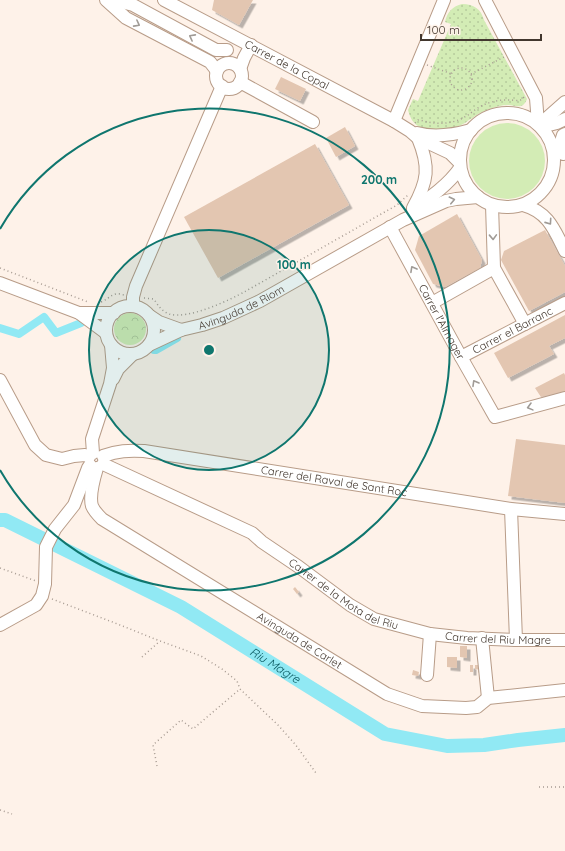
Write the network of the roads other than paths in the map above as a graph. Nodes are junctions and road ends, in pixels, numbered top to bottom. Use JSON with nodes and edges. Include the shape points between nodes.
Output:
{"nodes":[{"id":1,"x":106,"y":0,"type":"edge"},
{"id":2,"x":114,"y":0,"type":"edge"},
{"id":3,"x":164,"y":0,"type":"edge"},
{"id":4,"x":444,"y":0,"type":"edge"},
{"id":5,"x":490,"y":3,"type":"edge"},
{"id":6,"x":235,"y":37,"type":"junction"},
{"id":7,"x":251,"y":45,"type":"junction"},
{"id":8,"x":227,"y":50,"type":"junction"},
{"id":9,"x":221,"y":67,"type":"junction"},
{"id":10,"x":240,"y":75,"type":"junction"},
{"id":11,"x":222,"y":86,"type":"junction"},
{"id":12,"x":528,"y":92,"type":"junction"},
{"id":13,"x":565,"y":102,"type":"edge"},
{"id":14,"x":521,"y":115,"type":"junction"},
{"id":15,"x":565,"y":119,"type":"edge"},
{"id":16,"x":394,"y":121,"type":"junction"},
{"id":17,"x":313,"y":122,"type":"dead end"},
{"id":18,"x":540,"y":126,"type":"junction"},
{"id":19,"x":471,"y":130,"type":"junction"},
{"id":20,"x":414,"y":134,"type":"junction"},
{"id":21,"x":564,"y":134,"type":"edge"},
{"id":22,"x":559,"y":152,"type":"edge"},
{"id":23,"x":460,"y":165,"type":"junction"},
{"id":24,"x":478,"y":197,"type":"junction"},
{"id":25,"x":492,"y":205,"type":"junction"},
{"id":26,"x":523,"y":205,"type":"junction"},
{"id":27,"x":412,"y":210,"type":"junction"},
{"id":28,"x":403,"y":220,"type":"junction"},
{"id":29,"x":390,"y":227,"type":"junction"},
{"id":30,"x":565,"y":251,"type":"edge"},
{"id":31,"x":494,"y":268,"type":"junction"},
{"id":32,"x":0,"y":283,"type":"edge"},
{"id":33,"x":133,"y":301,"type":"junction"},
{"id":34,"x":432,"y":303,"type":"junction"},
{"id":35,"x":565,"y":303,"type":"edge"},
{"id":36,"x":78,"y":313,"type":"junction"},
{"id":37,"x":114,"y":313,"type":"junction"},
{"id":38,"x":150,"y":316,"type":"junction"},
{"id":39,"x":525,"y":324,"type":"junction"},
{"id":40,"x":181,"y":330,"type":"junction"},
{"id":41,"x":106,"y":332,"type":"junction"},
{"id":42,"x":111,"y":345,"type":"junction"},
{"id":43,"x":149,"y":345,"type":"junction"},
{"id":44,"x":133,"y":354,"type":"junction"},
{"id":45,"x":461,"y":357,"type":"junction"},
{"id":46,"x":0,"y":380,"type":"edge"},
{"id":47,"x":110,"y":384,"type":"junction"},
{"id":48,"x":565,"y":398,"type":"edge"},
{"id":49,"x":96,"y":461,"type":"junction"},
{"id":50,"x":511,"y":509,"type":"junction"},
{"id":51,"x":565,"y":514,"type":"edge"},
{"id":52,"x":0,"y":625,"type":"edge"},
{"id":53,"x":430,"y":634,"type":"junction"},
{"id":54,"x":482,"y":638,"type":"junction"},
{"id":55,"x":516,"y":640,"type":"junction"},
{"id":56,"x":565,"y":640,"type":"edge"},
{"id":57,"x":427,"y":675,"type":"dead end"},
{"id":58,"x":565,"y":690,"type":"edge"},
{"id":59,"x":488,"y":698,"type":"junction"}],
"edges":[{"from":1,"to":9,"type":"street","one_way":true,"via":[[126,18]]},
{"from":8,"to":2,"type":"street","one_way":true,"via":[[216,50],[133,6]]},
{"from":3,"to":6,"type":"street","name":"Carrer de la Copal"},
{"from":4,"to":16,"type":"street"},
{"from":5,"to":12,"type":"street"},
{"from":6,"to":7,"type":"street","name":"Carrer de la Copal"},
{"from":6,"to":8,"type":"street"},
{"from":7,"to":10,"type":"street","via":[[244,58]]},
{"from":7,"to":16,"type":"street","name":"Carrer de la Copal"},
{"from":8,"to":9,"type":"street"},
{"from":9,"to":10,"type":"street","via":[[234,64],[238,66]]},
{"from":9,"to":11,"type":"street","via":[[217,80]]},
{"from":10,"to":11,"type":"street","via":[[234,87]]},
{"from":10,"to":17,"type":"street"},
{"from":11,"to":33,"type":"street","via":[[136,286]]},
{"from":12,"to":14,"type":"street","via":[[531,104]]},
{"from":12,"to":18,"type":"street","via":[[536,98]]},
{"from":13,"to":18,"type":"street"},
{"from":14,"to":18,"type":"street"},
{"from":14,"to":19,"type":"street","via":[[494,115],[481,121]]},
{"from":15,"to":18,"type":"street"},
{"from":16,"to":20,"type":"street","name":"Carrer de la Copal"},
{"from":18,"to":22,"type":"street"},
{"from":19,"to":20,"type":"street","name":"Carrer de la Copal","via":[[440,136]]},
{"from":19,"to":23,"type":"street","via":[[462,145]]},
{"from":20,"to":23,"type":"street","name":"Carrer de la Copal","via":[[450,153]]},
{"from":20,"to":27,"type":"street","via":[[424,156],[426,172],[423,188]]},
{"from":21,"to":22,"type":"street"},
{"from":22,"to":26,"type":"street","via":[[554,158],[554,167],[544,190]]},
{"from":23,"to":24,"type":"street","via":[[466,184]]},
{"from":23,"to":27,"type":"street","name":"Avinguda de Riom","via":[[442,189]]},
{"from":24,"to":25,"type":"street"},
{"from":28,"to":24,"type":"street","name":"Avinguda de Riom","one_way":true,"via":[[446,201]]},
{"from":25,"to":26,"type":"street"},
{"from":25,"to":31,"type":"street","one_way":true},
{"from":26,"to":30,"type":"street","one_way":true,"via":[[533,208],[547,218]]},
{"from":27,"to":28,"type":"street","name":"Avinguda de Riom"},
{"from":28,"to":29,"type":"street","name":"Avinguda de Riom"},
{"from":34,"to":29,"type":"street","name":"Carrer l'Almager","one_way":true},
{"from":29,"to":40,"type":"street","name":"Avinguda de Riom","via":[[242,310]]},
{"from":31,"to":34,"type":"street"},
{"from":31,"to":39,"type":"street"},
{"from":32,"to":36,"type":"street"},
{"from":33,"to":37,"type":"street"},
{"from":33,"to":38,"type":"street"},
{"from":34,"to":45,"type":"street","name":"Carrer l'Almager"},
{"from":35,"to":39,"type":"street","name":"Carrer el Barranc"},
{"from":36,"to":37,"type":"street"},
{"from":36,"to":41,"type":"street"},
{"from":37,"to":41,"type":"street","via":[[109,318]]},
{"from":38,"to":40,"type":"street"},
{"from":38,"to":43,"type":"street","via":[[154,331]]},
{"from":39,"to":45,"type":"street","name":"Carrer el Barranc"},
{"from":40,"to":43,"type":"street","name":"Avinguda de Riom"},
{"from":41,"to":42,"type":"street"},
{"from":42,"to":44,"type":"street","via":[[125,354]]},
{"from":42,"to":47,"type":"street","via":[[114,368]]},
{"from":43,"to":44,"type":"street"},
{"from":44,"to":47,"type":"street","via":[[118,369]]},
{"from":48,"to":45,"type":"street","name":"Carrer l'Almager","one_way":true,"via":[[495,417]]},
{"from":46,"to":49,"type":"street","name":"Carrer del Raval de Sant Roc","via":[[35,445],[46,455],[62,459],[85,455]]},
{"from":47,"to":49,"type":"street","via":[[92,438]]},
{"from":49,"to":50,"type":"street","name":"Carrer del Raval de Sant Roc","via":[[122,451],[144,451]]},
{"from":49,"to":52,"type":"street","via":[[88,468],[74,505],[46,547],[44,590],[36,605]]},
{"from":49,"to":53,"type":"street","name":"Carrer de la Mota del Riu","via":[[105,474],[247,540],[262,542],[350,605],[374,619]]},
{"from":49,"to":59,"type":"street","name":"Avinguda de Carlet","via":[[91,500],[96,513],[102,519],[387,694],[422,706],[457,708],[477,707]]},
{"from":50,"to":51,"type":"street","name":"Carrer del Raval de Sant Roc"},
{"from":50,"to":55,"type":"street"},
{"from":53,"to":54,"type":"street","name":"Carrer del Riu Magre"},
{"from":53,"to":57,"type":"street"},
{"from":54,"to":55,"type":"street","name":"Carrer del Riu Magre"},
{"from":54,"to":59,"type":"street"},
{"from":55,"to":56,"type":"street","name":"Carrer del Riu Magre"},
{"from":58,"to":59,"type":"street","name":"Avinguda de Carlet"}]}
